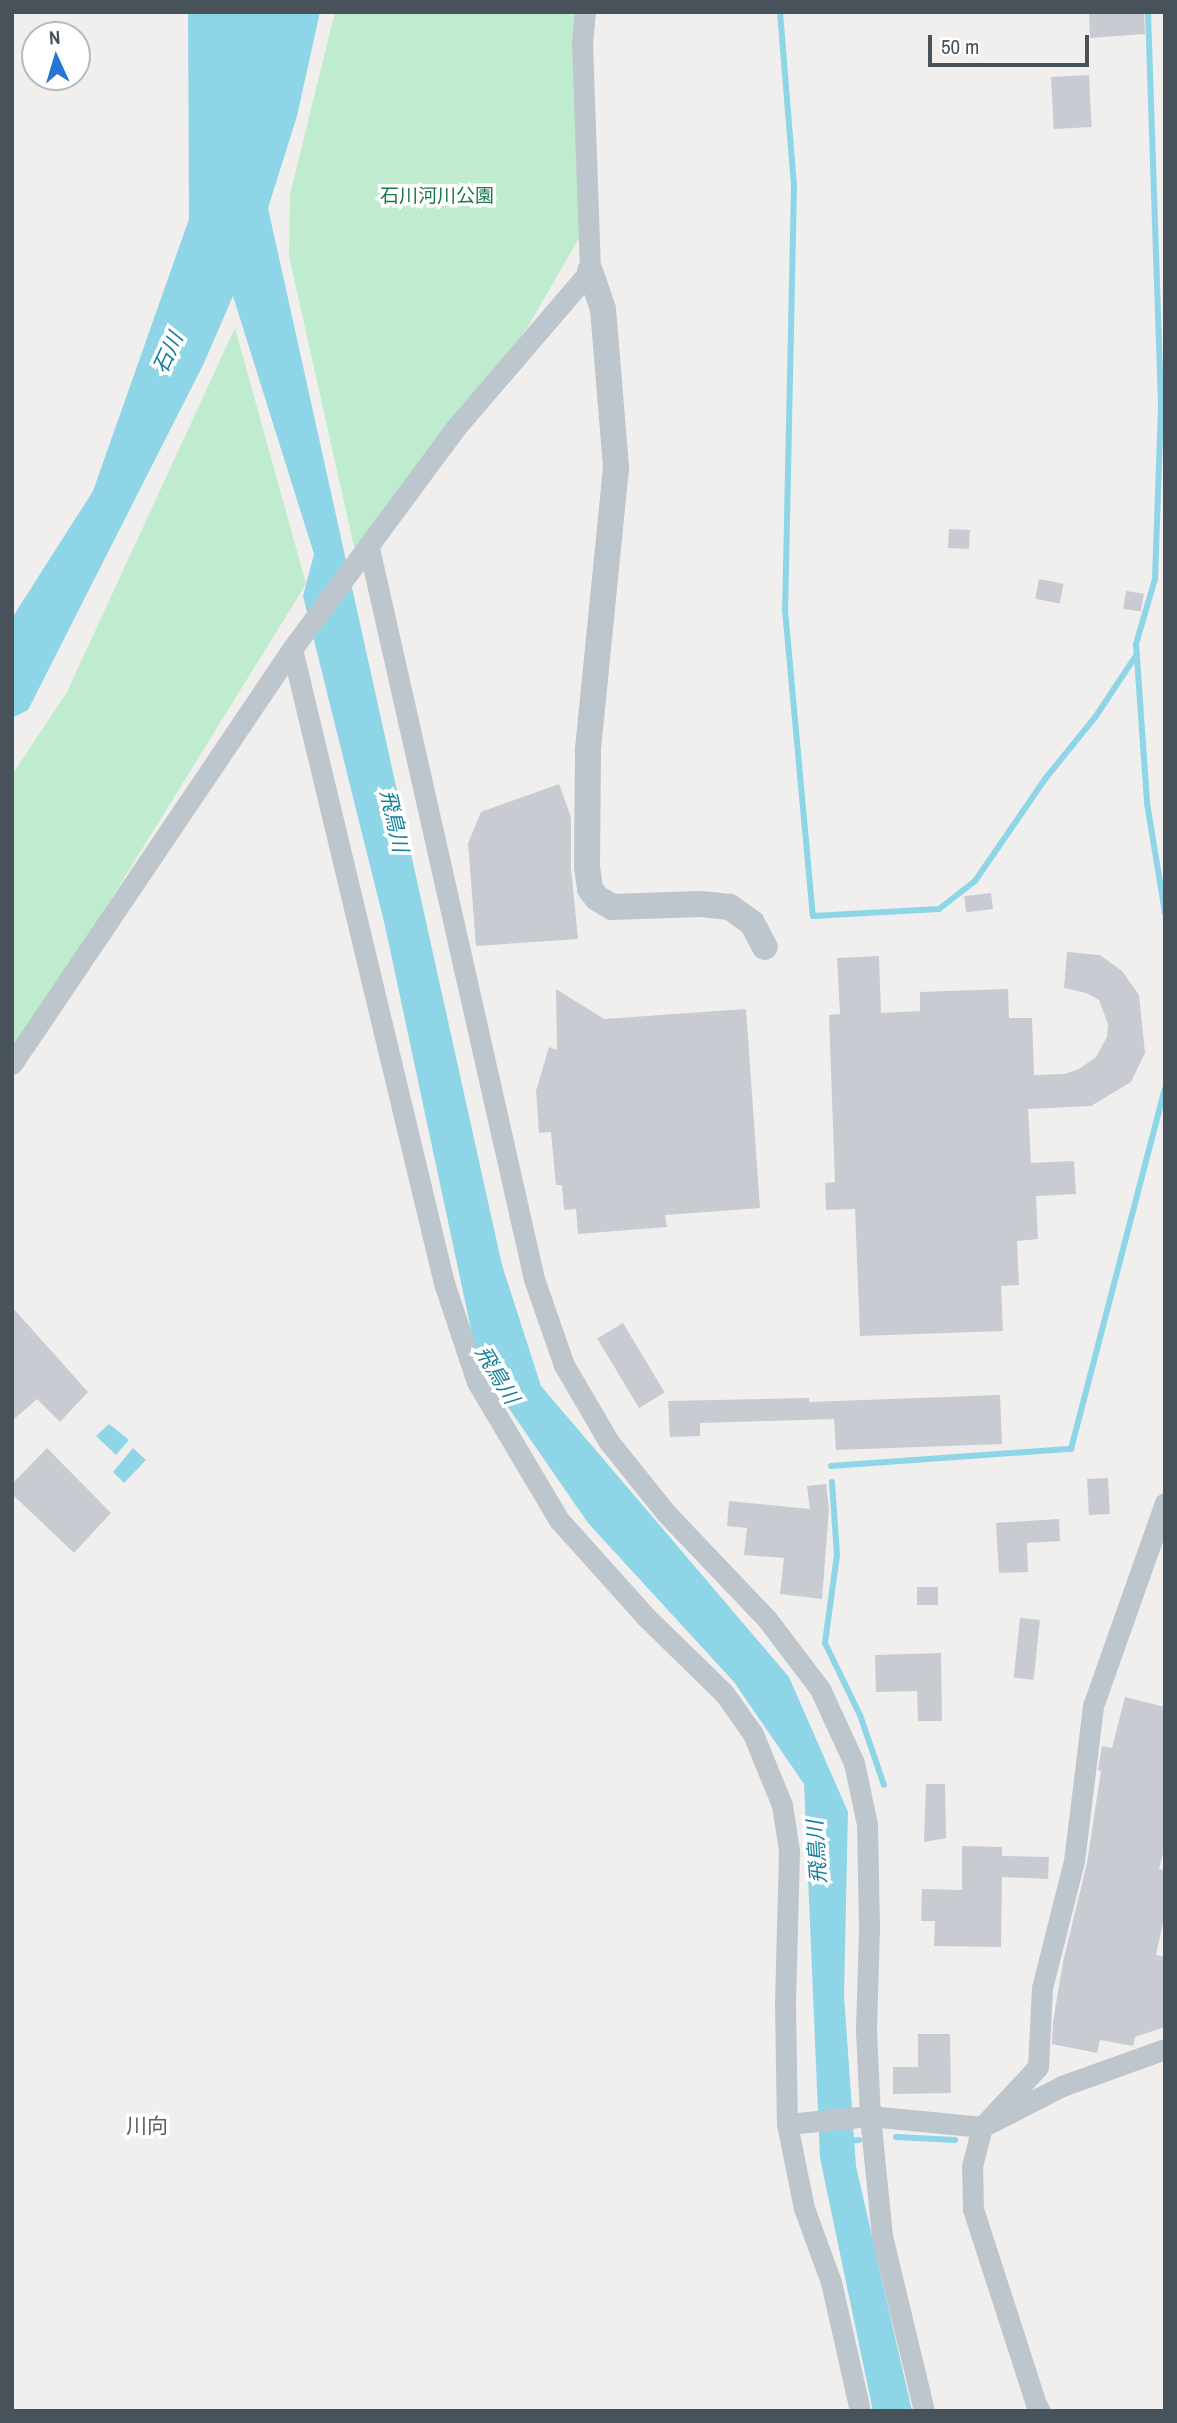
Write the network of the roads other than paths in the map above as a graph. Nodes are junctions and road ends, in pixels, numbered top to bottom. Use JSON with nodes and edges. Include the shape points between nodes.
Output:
{"nodes":[{"id":1,"x":585,"y":12,"type":"edge"},
{"id":2,"x":590,"y":271,"type":"junction"},
{"id":3,"x":369,"y":548,"type":"junction"},
{"id":4,"x":292,"y":649,"type":"junction"},
{"id":5,"x":765,"y":947,"type":"dead end"},
{"id":6,"x":12,"y":1063,"type":"edge"},
{"id":7,"x":1165,"y":1503,"type":"edge"},
{"id":8,"x":1165,"y":2049,"type":"edge"},
{"id":9,"x":864,"y":2117,"type":"junction"},
{"id":10,"x":792,"y":2123,"type":"junction"},
{"id":11,"x":982,"y":2127,"type":"junction"},
{"id":12,"x":860,"y":2411,"type":"edge"},
{"id":13,"x":924,"y":2411,"type":"edge"},
{"id":14,"x":1040,"y":2411,"type":"edge"}],
"edges":[{"from":1,"to":2,"type":"street","via":[[582,44]]},
{"from":2,"to":3,"type":"street","via":[[458,425]]},
{"from":2,"to":5,"type":"street","via":[[603,309],[617,468],[588,751],[590,889],[612,907],[730,906],[752,923]]},
{"from":3,"to":4,"type":"street"},
{"from":3,"to":9,"type":"street","via":[[534,1279],[564,1365],[609,1442],[666,1513],[767,1619],[820,1689],[854,1763],[867,1824]]},
{"from":4,"to":6,"type":"street"},
{"from":4,"to":10,"type":"street","via":[[444,1283],[477,1382],[559,1520],[646,1617],[724,1693],[753,1734],[782,1805],[789,1851],[785,2003]]},
{"from":7,"to":11,"type":"street","via":[[1093,1706],[1074,1861],[1042,1988],[1038,2067]]},
{"from":8,"to":11,"type":"street","via":[[1062,2086]]},
{"from":9,"to":10,"type":"street"},
{"from":9,"to":11,"type":"street"},
{"from":9,"to":13,"type":"street","via":[[882,2236]]},
{"from":10,"to":12,"type":"street","via":[[804,2208],[831,2282]]},
{"from":11,"to":14,"type":"street","via":[[972,2166],[973,2210]]}]}
